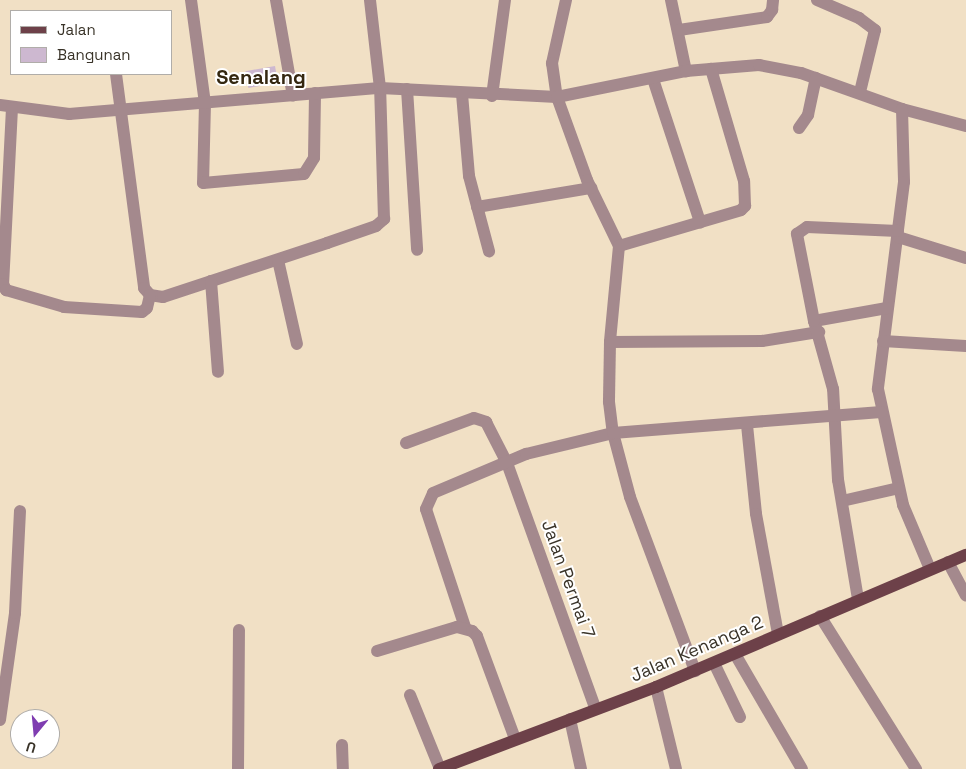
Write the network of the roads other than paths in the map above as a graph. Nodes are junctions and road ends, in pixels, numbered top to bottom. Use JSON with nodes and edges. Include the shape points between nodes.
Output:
{"nodes":[{"id":1,"x":191,"y":0,"type":"edge"},
{"id":2,"x":276,"y":0,"type":"edge"},
{"id":3,"x":370,"y":0,"type":"edge"},
{"id":4,"x":504,"y":0,"type":"edge"},
{"id":5,"x":566,"y":0,"type":"edge"},
{"id":6,"x":672,"y":0,"type":"edge"},
{"id":7,"x":773,"y":0,"type":"edge"},
{"id":8,"x":817,"y":0,"type":"edge"},
{"id":9,"x":679,"y":30,"type":"junction"},
{"id":10,"x":711,"y":69,"type":"junction"},
{"id":11,"x":686,"y":71,"type":"junction"},
{"id":12,"x":116,"y":75,"type":"edge"},
{"id":13,"x":816,"y":78,"type":"junction"},
{"id":14,"x":653,"y":79,"type":"junction"},
{"id":15,"x":380,"y":88,"type":"junction"},
{"id":16,"x":407,"y":89,"type":"junction"},
{"id":17,"x":860,"y":92,"type":"junction"},
{"id":18,"x":315,"y":93,"type":"junction"},
{"id":19,"x":462,"y":94,"type":"junction"},
{"id":20,"x":292,"y":96,"type":"junction"},
{"id":21,"x":492,"y":96,"type":"junction"},
{"id":22,"x":557,"y":97,"type":"junction"},
{"id":23,"x":205,"y":103,"type":"junction"},
{"id":24,"x":6,"y":107,"type":"edge"},
{"id":25,"x":121,"y":109,"type":"junction"},
{"id":26,"x":902,"y":109,"type":"junction"},
{"id":27,"x":966,"y":126,"type":"edge"},
{"id":28,"x":799,"y":128,"type":"dead end"},
{"id":29,"x":591,"y":188,"type":"junction"},
{"id":30,"x":477,"y":208,"type":"junction"},
{"id":31,"x":700,"y":222,"type":"junction"},
{"id":32,"x":898,"y":234,"type":"junction"},
{"id":33,"x":619,"y":246,"type":"junction"},
{"id":34,"x":417,"y":250,"type":"dead end"},
{"id":35,"x":489,"y":251,"type":"dead end"},
{"id":36,"x":966,"y":258,"type":"edge"},
{"id":37,"x":278,"y":260,"type":"junction"},
{"id":38,"x":211,"y":282,"type":"junction"},
{"id":39,"x":150,"y":295,"type":"junction"},
{"id":40,"x":887,"y":308,"type":"junction"},
{"id":41,"x":816,"y":326,"type":"junction"},
{"id":42,"x":883,"y":341,"type":"junction"},
{"id":43,"x":610,"y":342,"type":"junction"},
{"id":44,"x":297,"y":344,"type":"dead end"},
{"id":45,"x":966,"y":346,"type":"edge"},
{"id":46,"x":218,"y":372,"type":"dead end"},
{"id":47,"x":881,"y":412,"type":"junction"},
{"id":48,"x":836,"y":417,"type":"junction"},
{"id":49,"x":747,"y":424,"type":"junction"},
{"id":50,"x":613,"y":433,"type":"junction"},
{"id":51,"x":406,"y":443,"type":"dead end"},
{"id":52,"x":507,"y":463,"type":"junction"},
{"id":53,"x":899,"y":488,"type":"junction"},
{"id":54,"x":842,"y":501,"type":"junction"},
{"id":55,"x":20,"y":511,"type":"dead end"},
{"id":56,"x":966,"y":556,"type":"edge"},
{"id":57,"x":948,"y":562,"type":"junction"},
{"id":58,"x":930,"y":569,"type":"junction"},
{"id":59,"x":966,"y":596,"type":"edge"},
{"id":60,"x":858,"y":599,"type":"junction"},
{"id":61,"x":820,"y":616,"type":"junction"},
{"id":62,"x":466,"y":627,"type":"junction"},
{"id":63,"x":239,"y":630,"type":"dead end"},
{"id":64,"x":778,"y":634,"type":"junction"},
{"id":65,"x":377,"y":651,"type":"dead end"},
{"id":66,"x":735,"y":654,"type":"junction"},
{"id":67,"x":714,"y":663,"type":"junction"},
{"id":68,"x":695,"y":671,"type":"junction"},
{"id":69,"x":656,"y":687,"type":"junction"},
{"id":70,"x":410,"y":695,"type":"dead end"},
{"id":71,"x":596,"y":708,"type":"junction"},
{"id":72,"x":740,"y":717,"type":"dead end"},
{"id":73,"x":570,"y":719,"type":"junction"},
{"id":74,"x":0,"y":720,"type":"edge"},
{"id":75,"x":515,"y":739,"type":"junction"},
{"id":76,"x":342,"y":745,"type":"dead end"},
{"id":77,"x":238,"y":769,"type":"edge"},
{"id":78,"x":343,"y":769,"type":"edge"},
{"id":79,"x":440,"y":769,"type":"edge"},
{"id":80,"x":581,"y":769,"type":"edge"},
{"id":81,"x":676,"y":769,"type":"edge"},
{"id":82,"x":802,"y":769,"type":"edge"},
{"id":83,"x":916,"y":769,"type":"edge"}],
"edges":[{"from":1,"to":23,"type":"street"},
{"from":2,"to":20,"type":"street"},
{"from":3,"to":15,"type":"street"},
{"from":4,"to":21,"type":"street"},
{"from":5,"to":22,"type":"street","via":[[552,63]]},
{"from":6,"to":9,"type":"street"},
{"from":7,"to":9,"type":"street","via":[[767,17]]},
{"from":8,"to":17,"type":"street","via":[[860,18],[875,30]]},
{"from":9,"to":11,"type":"street"},
{"from":10,"to":11,"type":"street"},
{"from":10,"to":13,"type":"street","via":[[775,66]]},
{"from":10,"to":31,"type":"street","via":[[748,200],[741,210]]},
{"from":11,"to":14,"type":"street"},
{"from":12,"to":25,"type":"street"},
{"from":13,"to":17,"type":"street"},
{"from":13,"to":28,"type":"street","via":[[808,115]]},
{"from":14,"to":22,"type":"street"},
{"from":14,"to":31,"type":"street"},
{"from":15,"to":16,"type":"street"},
{"from":15,"to":18,"type":"street"},
{"from":15,"to":37,"type":"street","via":[[384,220],[376,226]]},
{"from":16,"to":19,"type":"street"},
{"from":16,"to":34,"type":"street"},
{"from":17,"to":26,"type":"street"},
{"from":18,"to":20,"type":"street"},
{"from":18,"to":23,"type":"street","via":[[314,158],[304,174],[216,184],[206,184],[201,178]]},
{"from":19,"to":21,"type":"street"},
{"from":19,"to":30,"type":"street","via":[[468,169]]},
{"from":20,"to":23,"type":"street"},
{"from":21,"to":22,"type":"street"},
{"from":22,"to":29,"type":"street"},
{"from":23,"to":25,"type":"street"},
{"from":24,"to":25,"type":"street","via":[[69,114]]},
{"from":24,"to":39,"type":"street","via":[[3,284],[6,290],[64,307],[142,312],[147,308]]},
{"from":25,"to":39,"type":"street","via":[[144,288]]},
{"from":26,"to":27,"type":"street"},
{"from":26,"to":32,"type":"street","via":[[904,182]]},
{"from":29,"to":30,"type":"street"},
{"from":29,"to":33,"type":"street"},
{"from":30,"to":35,"type":"street"},
{"from":31,"to":33,"type":"street"},
{"from":32,"to":36,"type":"street"},
{"from":32,"to":40,"type":"street"},
{"from":32,"to":41,"type":"street","via":[[807,227],[799,230],[798,243]]},
{"from":33,"to":43,"type":"street"},
{"from":37,"to":38,"type":"street"},
{"from":37,"to":44,"type":"street"},
{"from":38,"to":39,"type":"street","via":[[164,297]]},
{"from":38,"to":46,"type":"street"},
{"from":40,"to":41,"type":"street"},
{"from":40,"to":42,"type":"street"},
{"from":41,"to":43,"type":"street","via":[[762,341]]},
{"from":41,"to":48,"type":"street","via":[[832,380]]},
{"from":42,"to":45,"type":"street"},
{"from":42,"to":47,"type":"street","via":[[879,372]]},
{"from":43,"to":50,"type":"street","via":[[609,402]]},
{"from":47,"to":48,"type":"street"},
{"from":47,"to":53,"type":"street"},
{"from":48,"to":49,"type":"street"},
{"from":48,"to":54,"type":"street"},
{"from":49,"to":50,"type":"street"},
{"from":49,"to":64,"type":"street","via":[[756,514]]},
{"from":50,"to":52,"type":"street","via":[[552,446]]},
{"from":50,"to":68,"type":"street","via":[[630,497]]},
{"from":51,"to":52,"type":"street","name":"Jalan Permai 7","via":[[474,418],[486,422]]},
{"from":52,"to":62,"type":"street","via":[[433,493],[426,509]]},
{"from":52,"to":71,"type":"street","name":"Jalan Permai 7"},
{"from":53,"to":54,"type":"street"},
{"from":53,"to":58,"type":"street","via":[[914,537]]},
{"from":54,"to":60,"type":"street"},
{"from":55,"to":74,"type":"street","via":[[14,613]]},
{"from":56,"to":57,"type":"main road","name":"Jalan Kenanga 2"},
{"from":57,"to":58,"type":"main road","name":"Jalan Kenanga 2"},
{"from":57,"to":59,"type":"street"},
{"from":58,"to":60,"type":"main road","name":"Jalan Kenanga 2"},
{"from":60,"to":61,"type":"main road","name":"Jalan Kenanga 2"},
{"from":61,"to":64,"type":"main road","name":"Jalan Kenanga 2"},
{"from":61,"to":83,"type":"street"},
{"from":62,"to":65,"type":"street"},
{"from":62,"to":75,"type":"street","via":[[477,636]]},
{"from":63,"to":77,"type":"street"},
{"from":64,"to":66,"type":"main road","name":"Jalan Kenanga 2"},
{"from":66,"to":67,"type":"main road","name":"Jalan Kenanga 2"},
{"from":66,"to":82,"type":"street"},
{"from":67,"to":68,"type":"main road","name":"Jalan Kenanga 2"},
{"from":67,"to":72,"type":"street"},
{"from":68,"to":69,"type":"main road","name":"Jalan Kenanga 2"},
{"from":69,"to":71,"type":"main road","name":"Jalan Kenanga 2"},
{"from":69,"to":81,"type":"street"},
{"from":70,"to":79,"type":"street"},
{"from":71,"to":73,"type":"main road","name":"Jalan Kenanga 2"},
{"from":73,"to":75,"type":"main road","name":"Jalan Kenanga 2"},
{"from":73,"to":80,"type":"street"},
{"from":75,"to":79,"type":"main road","name":"Jalan Kenanga 2"},
{"from":76,"to":78,"type":"street"}]}
